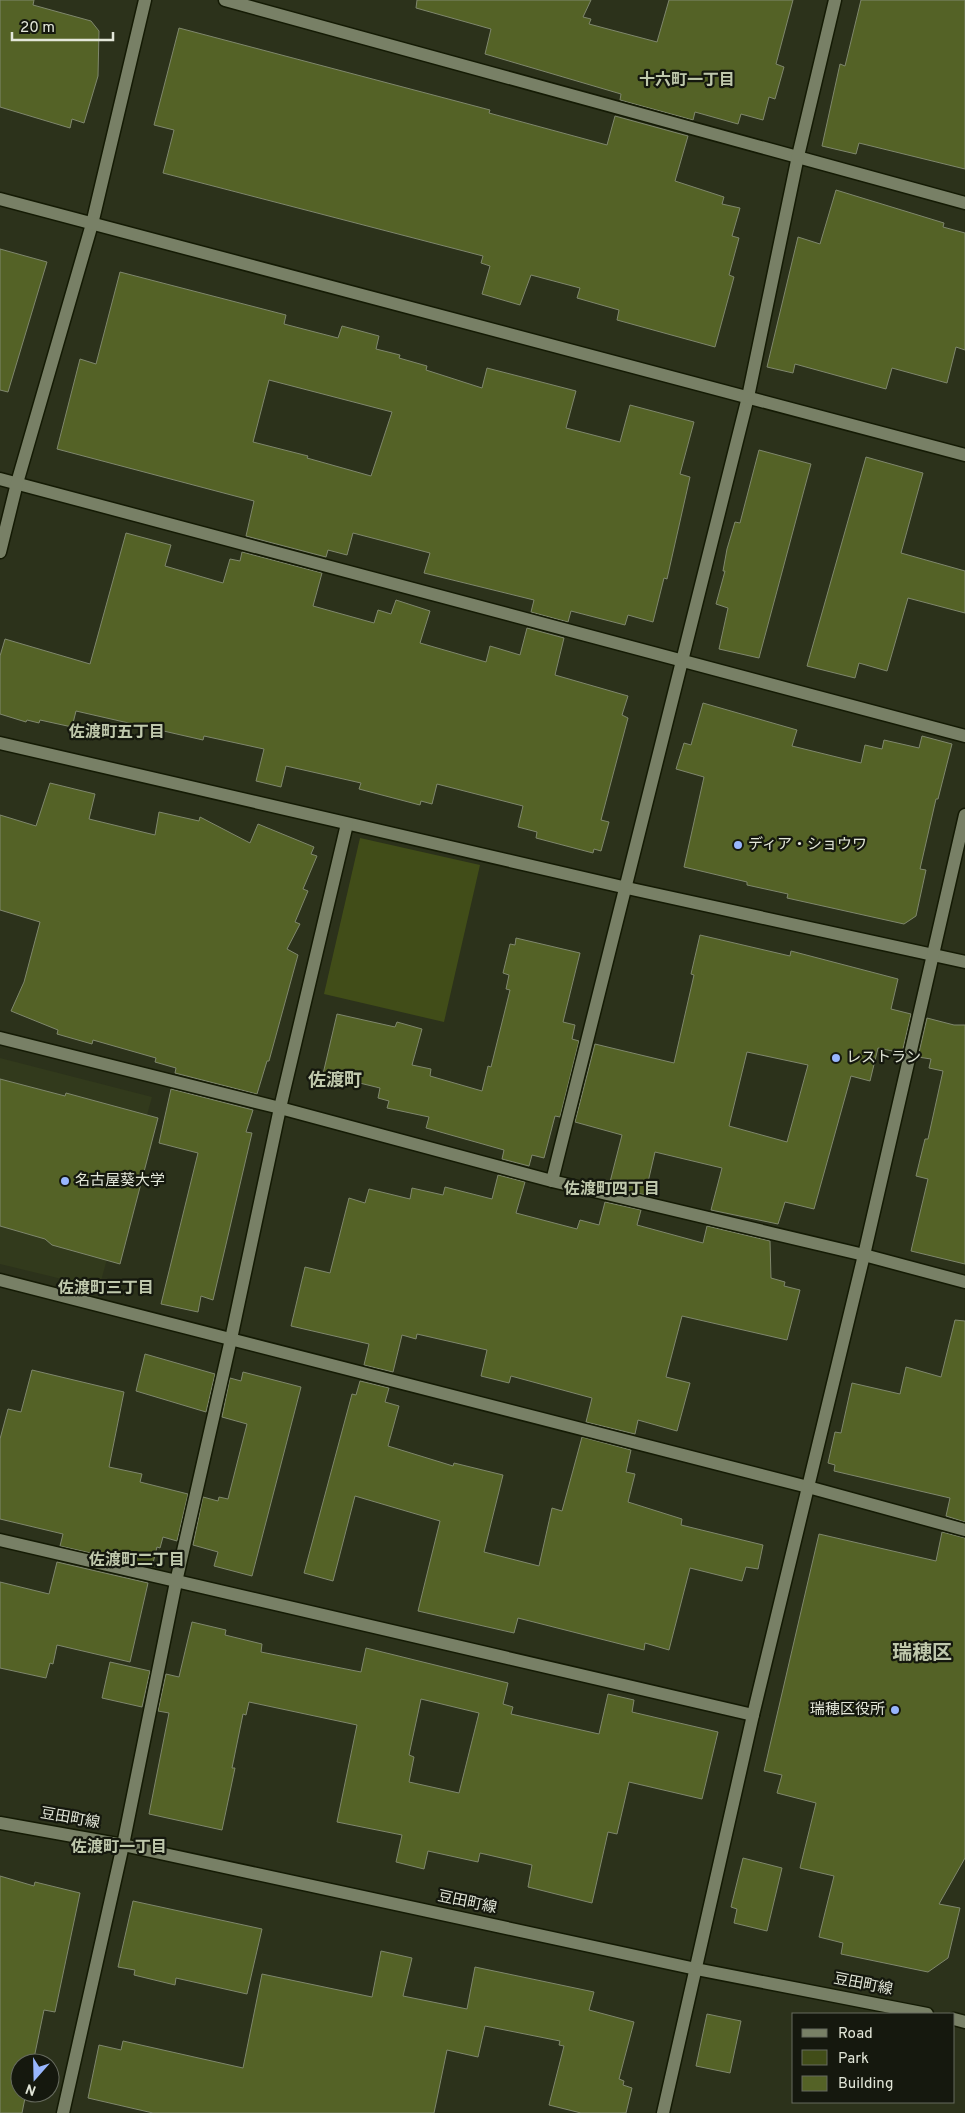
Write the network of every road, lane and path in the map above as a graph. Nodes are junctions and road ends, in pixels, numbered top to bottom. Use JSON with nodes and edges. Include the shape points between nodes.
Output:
{"nodes":[{"id":1,"x":145,"y":0,"type":"edge"},
{"id":2,"x":225,"y":0,"type":"edge"},
{"id":3,"x":835,"y":0,"type":"edge"},
{"id":4,"x":798,"y":156,"type":"junction"},
{"id":5,"x":0,"y":199,"type":"edge"},
{"id":6,"x":965,"y":203,"type":"edge"},
{"id":7,"x":92,"y":224,"type":"junction"},
{"id":8,"x":748,"y":398,"type":"junction"},
{"id":9,"x":965,"y":455,"type":"edge"},
{"id":10,"x":0,"y":479,"type":"edge"},
{"id":11,"x":17,"y":483,"type":"junction"},
{"id":12,"x":0,"y":552,"type":"edge"},
{"id":13,"x":683,"y":661,"type":"junction"},
{"id":14,"x":965,"y":736,"type":"edge"},
{"id":15,"x":0,"y":743,"type":"edge"},
{"id":16,"x":965,"y":815,"type":"edge"},
{"id":17,"x":348,"y":824,"type":"junction"},
{"id":18,"x":627,"y":888,"type":"junction"},
{"id":19,"x":931,"y":956,"type":"junction"},
{"id":20,"x":965,"y":962,"type":"edge"},
{"id":21,"x":0,"y":1038,"type":"edge"},
{"id":22,"x":280,"y":1108,"type":"junction"},
{"id":23,"x":552,"y":1181,"type":"junction"},
{"id":24,"x":864,"y":1255,"type":"junction"},
{"id":25,"x":0,"y":1280,"type":"edge"},
{"id":26,"x":965,"y":1282,"type":"edge"},
{"id":27,"x":232,"y":1339,"type":"junction"},
{"id":28,"x":808,"y":1487,"type":"junction"},
{"id":29,"x":965,"y":1530,"type":"edge"},
{"id":30,"x":0,"y":1540,"type":"edge"},
{"id":31,"x":176,"y":1582,"type":"junction"},
{"id":32,"x":753,"y":1715,"type":"junction"},
{"id":33,"x":0,"y":1823,"type":"edge"},
{"id":34,"x":122,"y":1846,"type":"junction"},
{"id":35,"x":696,"y":1969,"type":"junction"},
{"id":36,"x":921,"y":2013,"type":"edge"},
{"id":37,"x":63,"y":2113,"type":"edge"},
{"id":38,"x":663,"y":2113,"type":"edge"}],
"edges":[{"from":1,"to":7,"type":"street"},
{"from":2,"to":4,"type":"street"},
{"from":3,"to":4,"type":"street"},
{"from":4,"to":6,"type":"street"},
{"from":4,"to":8,"type":"street"},
{"from":5,"to":7,"type":"street"},
{"from":7,"to":8,"type":"street"},
{"from":7,"to":11,"type":"street"},
{"from":8,"to":9,"type":"street"},
{"from":8,"to":13,"type":"street"},
{"from":10,"to":11,"type":"street"},
{"from":11,"to":12,"type":"street"},
{"from":11,"to":13,"type":"street"},
{"from":13,"to":14,"type":"street"},
{"from":13,"to":18,"type":"street"},
{"from":15,"to":17,"type":"street"},
{"from":16,"to":19,"type":"street"},
{"from":17,"to":18,"type":"street"},
{"from":17,"to":22,"type":"street"},
{"from":18,"to":19,"type":"street"},
{"from":18,"to":23,"type":"street"},
{"from":19,"to":20,"type":"street"},
{"from":19,"to":24,"type":"street"},
{"from":21,"to":22,"type":"street"},
{"from":22,"to":23,"type":"street"},
{"from":22,"to":27,"type":"street"},
{"from":23,"to":24,"type":"street"},
{"from":24,"to":26,"type":"street"},
{"from":24,"to":28,"type":"street"},
{"from":25,"to":27,"type":"street"},
{"from":27,"to":28,"type":"street"},
{"from":27,"to":31,"type":"street"},
{"from":28,"to":29,"type":"street"},
{"from":28,"to":32,"type":"street"},
{"from":30,"to":31,"type":"street"},
{"from":31,"to":32,"type":"street"},
{"from":31,"to":34,"type":"street"},
{"from":32,"to":35,"type":"street"},
{"from":33,"to":34,"type":"street","name":"豆田町線"},
{"from":34,"to":35,"type":"street","name":"豆田町線"},
{"from":34,"to":37,"type":"street"},
{"from":35,"to":36,"type":"street","name":"豆田町線"},
{"from":35,"to":38,"type":"street"}]}
